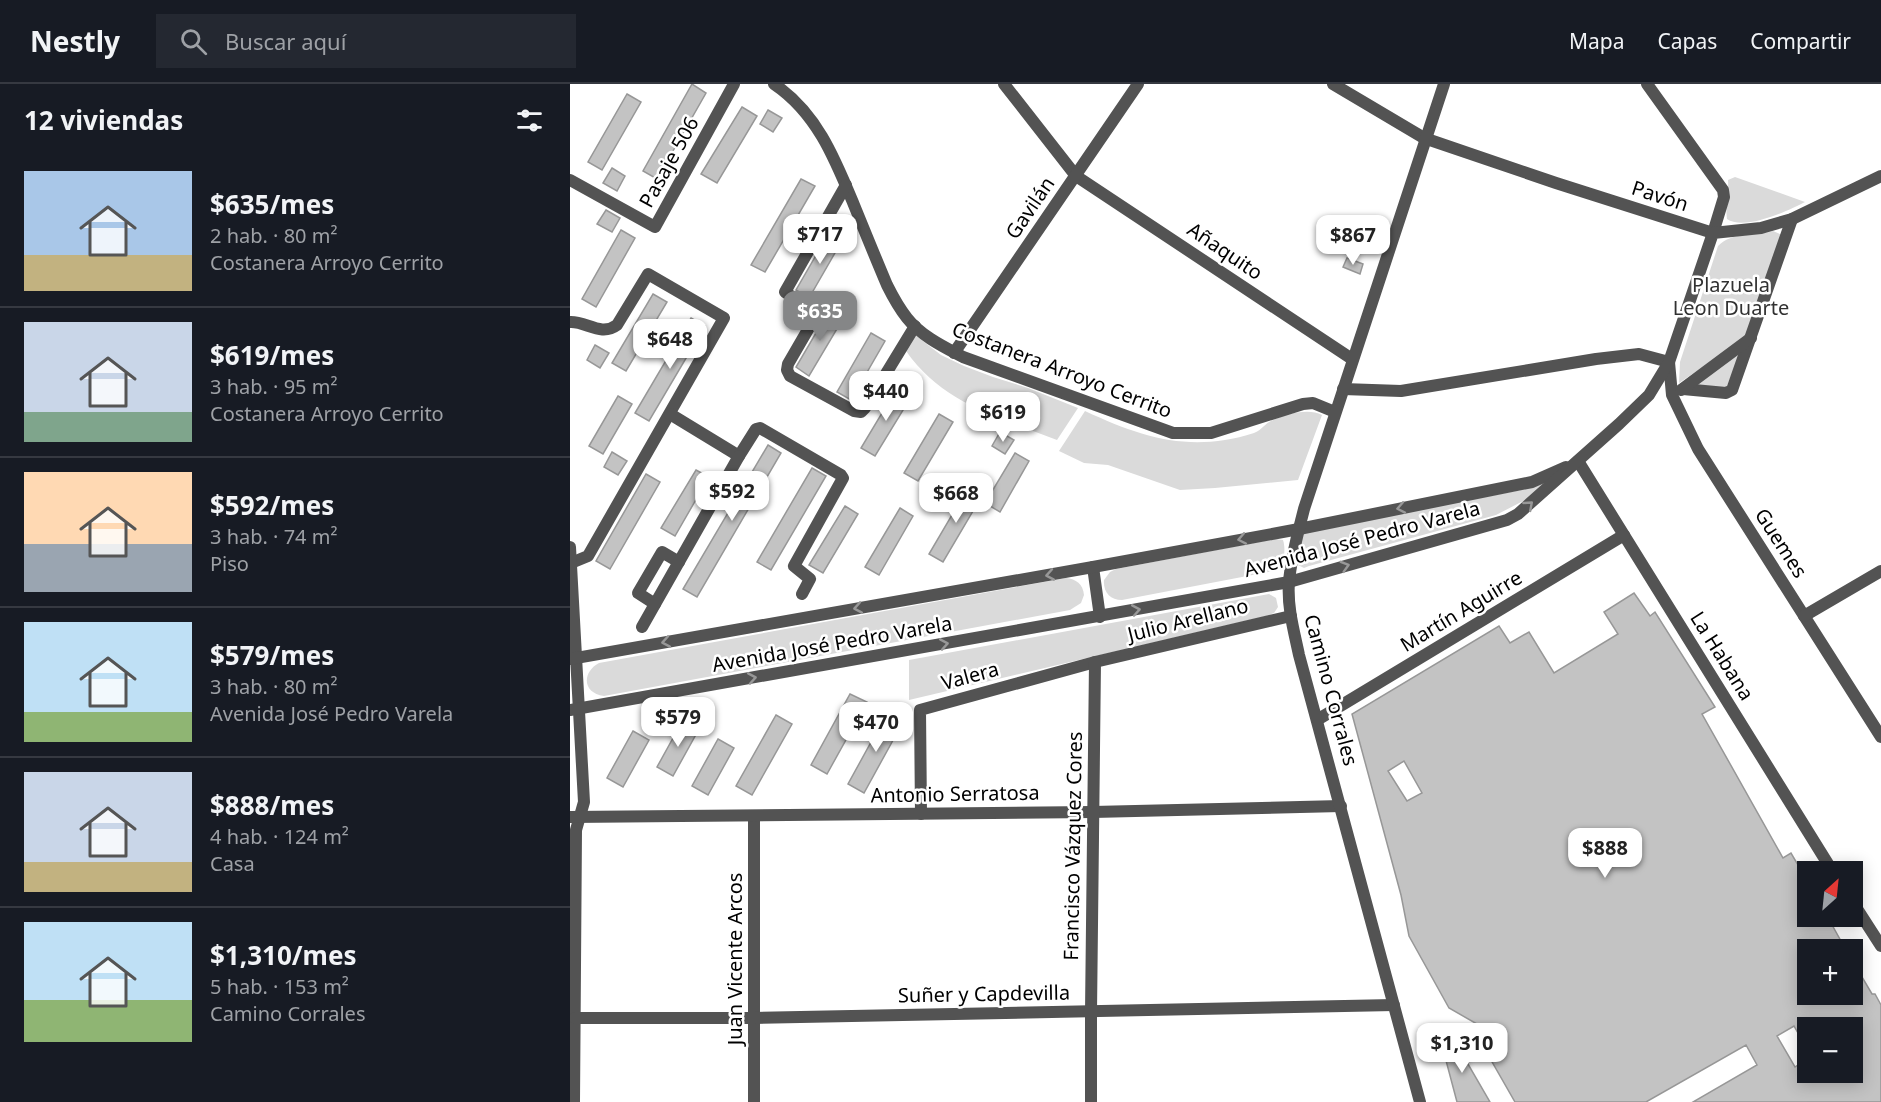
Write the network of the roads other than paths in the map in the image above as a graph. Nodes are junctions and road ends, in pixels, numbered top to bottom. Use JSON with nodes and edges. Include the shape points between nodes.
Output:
{"nodes":[{"id":1,"x":734,"y":84,"type":"edge"},
{"id":2,"x":774,"y":84,"type":"edge"},
{"id":3,"x":1004,"y":84,"type":"edge"},
{"id":4,"x":1138,"y":84,"type":"edge"},
{"id":5,"x":1333,"y":84,"type":"edge"},
{"id":6,"x":1444,"y":84,"type":"edge"},
{"id":7,"x":1647,"y":84,"type":"edge"},
{"id":8,"x":1425,"y":138,"type":"junction"},
{"id":9,"x":1076,"y":176,"type":"junction"},
{"id":10,"x":1881,"y":176,"type":"edge"},
{"id":11,"x":570,"y":180,"type":"edge"},
{"id":12,"x":846,"y":185,"type":"junction"},
{"id":13,"x":1792,"y":219,"type":"junction"},
{"id":14,"x":1713,"y":233,"type":"junction"},
{"id":15,"x":570,"y":322,"type":"edge"},
{"id":16,"x":915,"y":326,"type":"junction"},
{"id":17,"x":1751,"y":338,"type":"junction"},
{"id":18,"x":954,"y":353,"type":"junction"},
{"id":19,"x":1352,"y":359,"type":"junction"},
{"id":20,"x":1669,"y":362,"type":"junction"},
{"id":21,"x":1343,"y":389,"type":"junction"},
{"id":22,"x":1683,"y":389,"type":"junction"},
{"id":23,"x":1672,"y":395,"type":"junction"},
{"id":24,"x":1335,"y":412,"type":"junction"},
{"id":25,"x":670,"y":414,"type":"junction"},
{"id":26,"x":740,"y":456,"type":"junction"},
{"id":27,"x":1578,"y":461,"type":"junction"},
{"id":28,"x":1299,"y":529,"type":"junction"},
{"id":29,"x":1624,"y":535,"type":"junction"},
{"id":30,"x":570,"y":547,"type":"edge"},
{"id":31,"x":679,"y":562,"type":"junction"},
{"id":32,"x":571,"y":563,"type":"edge"},
{"id":33,"x":1093,"y":567,"type":"junction"},
{"id":34,"x":1881,"y":571,"type":"edge"},
{"id":35,"x":1289,"y":582,"type":"junction"},
{"id":36,"x":802,"y":594,"type":"dead end"},
{"id":37,"x":655,"y":604,"type":"junction"},
{"id":38,"x":1100,"y":616,"type":"junction"},
{"id":39,"x":1291,"y":616,"type":"junction"},
{"id":40,"x":1804,"y":616,"type":"junction"},
{"id":41,"x":642,"y":627,"type":"dead end"},
{"id":42,"x":573,"y":658,"type":"edge"},
{"id":43,"x":1095,"y":662,"type":"junction"},
{"id":44,"x":574,"y":709,"type":"edge"},
{"id":45,"x":1317,"y":720,"type":"junction"},
{"id":46,"x":1881,"y":737,"type":"edge"},
{"id":47,"x":1341,"y":806,"type":"junction"},
{"id":48,"x":1093,"y":812,"type":"junction"},
{"id":49,"x":921,"y":814,"type":"junction"},
{"id":50,"x":754,"y":816,"type":"junction"},
{"id":51,"x":575,"y":817,"type":"edge"},
{"id":52,"x":1826,"y":861,"type":"edge"},
{"id":53,"x":1863,"y":918,"type":"edge"},
{"id":54,"x":1881,"y":946,"type":"edge"},
{"id":55,"x":1395,"y":1005,"type":"junction"},
{"id":56,"x":1090,"y":1012,"type":"junction"},
{"id":57,"x":575,"y":1018,"type":"junction"},
{"id":58,"x":754,"y":1018,"type":"junction"},
{"id":59,"x":574,"y":1102,"type":"edge"},
{"id":60,"x":754,"y":1102,"type":"edge"},
{"id":61,"x":1091,"y":1102,"type":"edge"},
{"id":62,"x":1420,"y":1102,"type":"edge"}],
"edges":[{"from":1,"to":11,"type":"street","name":"Pasaje 506","via":[[655,227]]},
{"from":2,"to":12,"type":"street","name":"Costanera Arroyo Cerrito","via":[[792,97],[817,127]]},
{"from":3,"to":9,"type":"street","name":"Añaquito"},
{"from":4,"to":9,"type":"street","name":"Gavilán"},
{"from":5,"to":8,"type":"street","name":"Pavón"},
{"from":6,"to":8,"type":"street","name":"Camino Corrales"},
{"from":7,"to":14,"type":"street","via":[[1724,190]]},
{"from":8,"to":14,"type":"street","name":"Pavón"},
{"from":8,"to":19,"type":"street","name":"Camino Corrales"},
{"from":9,"to":18,"type":"street","name":"Gavilán"},
{"from":9,"to":19,"type":"street","name":"Añaquito"},
{"from":10,"to":13,"type":"street","name":"Pavón"},
{"from":12,"to":16,"type":"street","name":"Costanera Arroyo Cerrito","via":[[887,285]]},
{"from":12,"to":16,"type":"street","via":[[785,292],[817,314],[787,370],[790,376],[861,412]]},
{"from":13,"to":14,"type":"street","name":"Pavón","via":[[1761,228]]},
{"from":13,"to":17,"type":"street"},
{"from":14,"to":20,"type":"street"},
{"from":15,"to":25,"type":"street","via":[[596,329],[617,325],[648,274],[724,318]]},
{"from":16,"to":18,"type":"street","name":"Costanera Arroyo Cerrito"},
{"from":17,"to":22,"type":"street"},
{"from":17,"to":22,"type":"street","via":[[1731,390],[1726,393]]},
{"from":18,"to":24,"type":"street","name":"Costanera Arroyo Cerrito","via":[[1173,433],[1211,433],[1303,404],[1313,403]]},
{"from":19,"to":21,"type":"street","name":"Camino Corrales"},
{"from":20,"to":21,"type":"street","via":[[1639,354],[1401,391]]},
{"from":20,"to":23,"type":"street","name":"Guemes"},
{"from":20,"to":27,"type":"street","name":"Avenida José Pedro Varela","via":[[1649,395]]},
{"from":21,"to":24,"type":"street","name":"Camino Corrales"},
{"from":22,"to":23,"type":"street"},
{"from":23,"to":40,"type":"street","name":"Guemes","via":[[1703,458]]},
{"from":24,"to":28,"type":"street","name":"Camino Corrales"},
{"from":25,"to":26,"type":"street"},
{"from":25,"to":32,"type":"street","via":[[588,556]]},
{"from":26,"to":31,"type":"street"},
{"from":26,"to":36,"type":"street","via":[[760,428],[842,475],[794,566],[810,579]]},
{"from":27,"to":28,"type":"street","name":"Avenida José Pedro Varela","one_way":true,"via":[[1532,482]]},
{"from":27,"to":29,"type":"street","name":"La Habana"},
{"from":35,"to":27,"type":"street","name":"Avenida José Pedro Varela","one_way":true,"via":[[1507,520]]},
{"from":28,"to":33,"type":"street","name":"Avenida José Pedro Varela","one_way":true},
{"from":28,"to":35,"type":"street","name":"Camino Corrales"},
{"from":29,"to":45,"type":"street","name":"Martín Aguirre"},
{"from":29,"to":52,"type":"street","name":"La Habana"},
{"from":30,"to":32,"type":"street"},
{"from":31,"to":37,"type":"street"},
{"from":31,"to":37,"type":"street","via":[[662,552],[638,593]]},
{"from":32,"to":42,"type":"street"},
{"from":33,"to":38,"type":"street"},
{"from":33,"to":42,"type":"street","name":"Avenida José Pedro Varela","one_way":true},
{"from":34,"to":40,"type":"street"},
{"from":38,"to":35,"type":"street","name":"Avenida José Pedro Varela","one_way":true},
{"from":35,"to":39,"type":"street","name":"Camino Corrales"},
{"from":37,"to":41,"type":"street"},
{"from":44,"to":38,"type":"street","name":"Avenida José Pedro Varela","one_way":true},
{"from":39,"to":43,"type":"street","name":"Julio Arellano"},
{"from":39,"to":45,"type":"street","name":"Camino Corrales"},
{"from":40,"to":46,"type":"street","name":"Guemes"},
{"from":42,"to":44,"type":"street"},
{"from":43,"to":48,"type":"street","name":"Francisco Vázquez Cores"},
{"from":43,"to":49,"type":"street","name":"Valera","via":[[920,710]]},
{"from":44,"to":51,"type":"street","via":[[584,802]]},
{"from":45,"to":47,"type":"street","name":"Camino Corrales"},
{"from":47,"to":48,"type":"street","name":"Antonio Serratosa"},
{"from":47,"to":55,"type":"street","name":"Camino Corrales"},
{"from":48,"to":49,"type":"street","name":"Antonio Serratosa"},
{"from":48,"to":56,"type":"street","name":"Francisco Vázquez Cores"},
{"from":49,"to":50,"type":"street","name":"Antonio Serratosa"},
{"from":50,"to":51,"type":"street","name":"Antonio Serratosa"},
{"from":50,"to":58,"type":"street","name":"Juan Vicente Arcos"},
{"from":51,"to":57,"type":"street"},
{"from":53,"to":54,"type":"street"},
{"from":55,"to":56,"type":"street","name":"Suñer y Capdevilla"},
{"from":55,"to":62,"type":"street","name":"Camino Corrales"},
{"from":56,"to":58,"type":"street","name":"Suñer y Capdevilla"},
{"from":56,"to":61,"type":"street","name":"Francisco Vázquez Cores"},
{"from":57,"to":58,"type":"street","name":"Suñer y Capdevilla"},
{"from":57,"to":59,"type":"street"},
{"from":58,"to":60,"type":"street","name":"Juan Vicente Arcos"}]}
